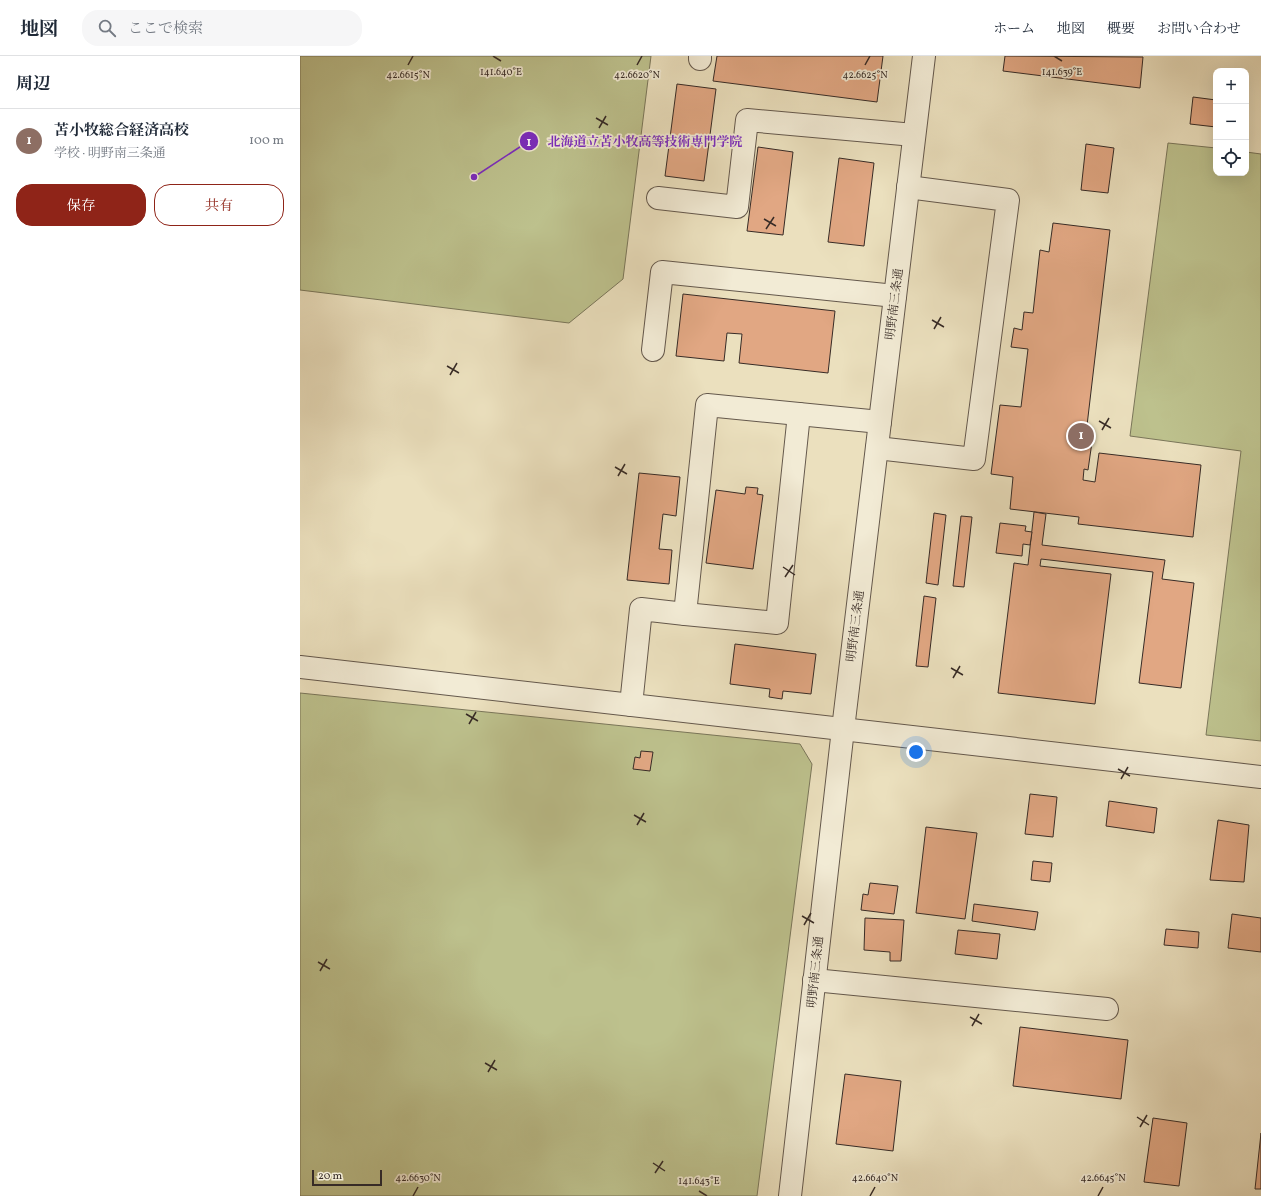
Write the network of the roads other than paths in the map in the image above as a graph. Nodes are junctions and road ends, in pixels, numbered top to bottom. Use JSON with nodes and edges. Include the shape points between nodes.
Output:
{"nodes":[{"id":1,"x":924,"y":56,"type":"edge"},
{"id":2,"x":914,"y":135,"type":"junction"},
{"id":3,"x":908,"y":186,"type":"junction"},
{"id":4,"x":658,"y":198,"type":"dead end"},
{"id":5,"x":895,"y":296,"type":"junction"},
{"id":6,"x":653,"y":350,"type":"dead end"},
{"id":7,"x":799,"y":414,"type":"junction"},
{"id":8,"x":880,"y":422,"type":"junction"},
{"id":9,"x":877,"y":448,"type":"junction"},
{"id":10,"x":685,"y":614,"type":"junction"},
{"id":11,"x":300,"y":667,"type":"edge"},
{"id":12,"x":631,"y":705,"type":"junction"},
{"id":13,"x":843,"y":729,"type":"junction"},
{"id":14,"x":1261,"y":777,"type":"edge"},
{"id":15,"x":814,"y":980,"type":"junction"},
{"id":16,"x":1107,"y":1009,"type":"dead end"},
{"id":17,"x":790,"y":1196,"type":"edge"}],
"edges":[{"from":1,"to":2,"type":"street","name":"明野南三条通"},
{"from":2,"to":3,"type":"street","name":"明野南三条通"},
{"from":2,"to":4,"type":"street","via":[[748,120],[737,207]]},
{"from":3,"to":5,"type":"street","name":"明野南三条通"},
{"from":3,"to":9,"type":"street","via":[[1008,200],[974,458]]},
{"from":5,"to":6,"type":"street","via":[[662,272]]},
{"from":5,"to":8,"type":"street","name":"明野南三条通"},
{"from":7,"to":8,"type":"street"},
{"from":7,"to":10,"type":"street","via":[[777,623]]},
{"from":7,"to":10,"type":"street","via":[[707,404]]},
{"from":8,"to":9,"type":"street","name":"明野南三条通"},
{"from":9,"to":13,"type":"street","name":"明野南三条通"},
{"from":10,"to":12,"type":"street","via":[[641,609]]},
{"from":11,"to":12,"type":"street"},
{"from":12,"to":13,"type":"street"},
{"from":13,"to":14,"type":"street"},
{"from":13,"to":15,"type":"street","name":"明野南三条通"},
{"from":15,"to":16,"type":"street"},
{"from":15,"to":17,"type":"street","name":"明野南三条通"}]}
